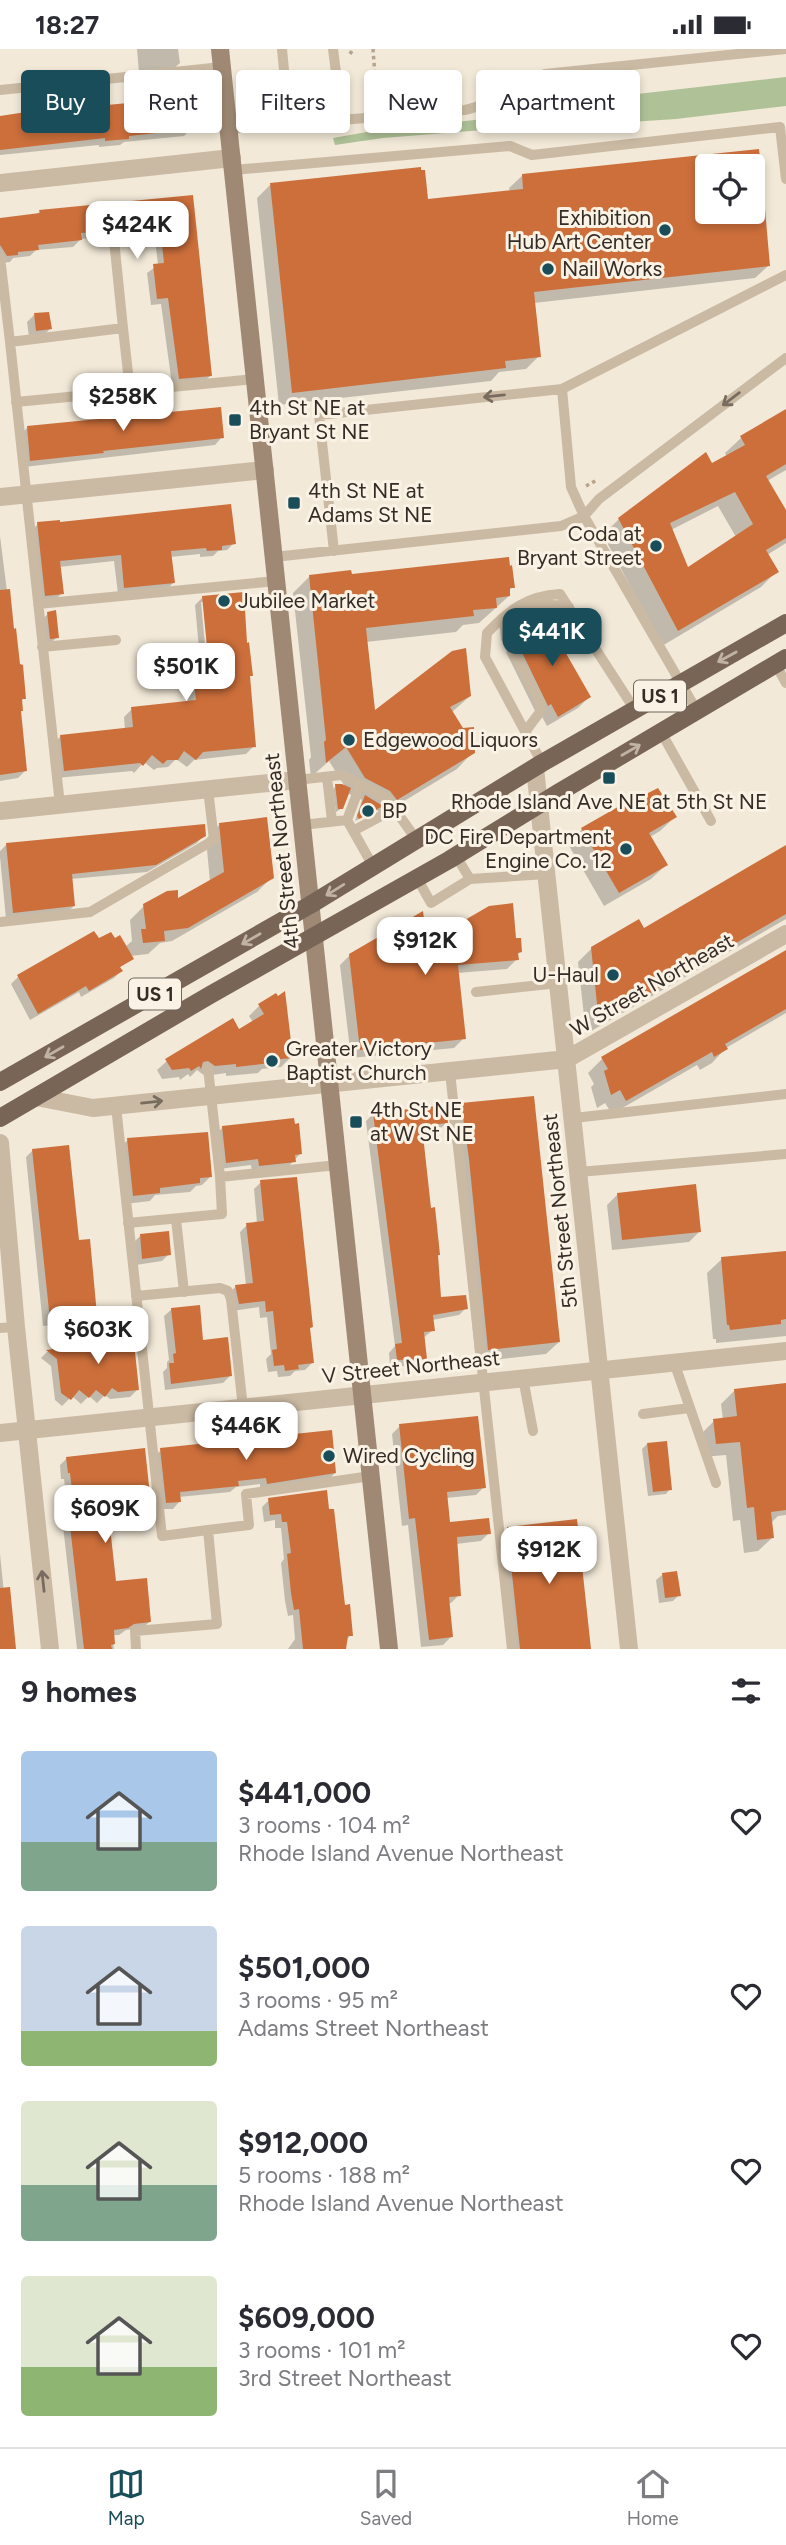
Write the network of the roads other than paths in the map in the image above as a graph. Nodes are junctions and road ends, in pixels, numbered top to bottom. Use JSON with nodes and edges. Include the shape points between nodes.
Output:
{"nodes":[{"id":1,"x":282,"y":49,"type":"edge"},
{"id":2,"x":333,"y":49,"type":"edge"},
{"id":3,"x":786,"y":49,"type":"edge"},
{"id":4,"x":221,"y":58,"type":"edge"},
{"id":5,"x":284,"y":70,"type":"edge"},
{"id":6,"x":336,"y":70,"type":"edge"},
{"id":7,"x":0,"y":90,"type":"edge"},
{"id":8,"x":350,"y":118,"type":"edge"},
{"id":9,"x":236,"y":128,"type":"edge"},
{"id":10,"x":229,"y":129,"type":"junction"},
{"id":11,"x":233,"y":164,"type":"junction"},
{"id":12,"x":786,"y":179,"type":"edge"},
{"id":13,"x":0,"y":183,"type":"edge"},
{"id":14,"x":113,"y":230,"type":"dead end"},
{"id":15,"x":0,"y":257,"type":"edge"},
{"id":16,"x":786,"y":275,"type":"edge"},
{"id":17,"x":122,"y":328,"type":"junction"},
{"id":18,"x":10,"y":342,"type":"junction"},
{"id":19,"x":786,"y":358,"type":"edge"},
{"id":20,"x":255,"y":379,"type":"junction"},
{"id":21,"x":562,"y":389,"type":"junction"},
{"id":22,"x":130,"y":391,"type":"junction"},
{"id":23,"x":16,"y":403,"type":"junction"},
{"id":24,"x":265,"y":470,"type":"junction"},
{"id":25,"x":26,"y":495,"type":"junction"},
{"id":26,"x":0,"y":497,"type":"edge"},
{"id":27,"x":584,"y":516,"type":"junction"},
{"id":28,"x":334,"y":551,"type":"junction"},
{"id":29,"x":274,"y":557,"type":"junction"},
{"id":30,"x":276,"y":581,"type":"junction"},
{"id":31,"x":38,"y":604,"type":"junction"},
{"id":32,"x":569,"y":607,"type":"junction"},
{"id":33,"x":786,"y":623,"type":"edge"},
{"id":34,"x":116,"y":640,"type":"dead end"},
{"id":35,"x":42,"y":647,"type":"junction"},
{"id":36,"x":781,"y":661,"type":"edge"},
{"id":37,"x":786,"y":683,"type":"edge"},
{"id":38,"x":681,"y":684,"type":"junction"},
{"id":39,"x":635,"y":710,"type":"junction"},
{"id":40,"x":697,"y":711,"type":"junction"},
{"id":41,"x":524,"y":732,"type":"junction"},
{"id":42,"x":661,"y":732,"type":"junction"},
{"id":43,"x":538,"y":766,"type":"junction"},
{"id":44,"x":327,"y":776,"type":"junction"},
{"id":45,"x":297,"y":780,"type":"junction"},
{"id":46,"x":360,"y":786,"type":"junction"},
{"id":47,"x":208,"y":789,"type":"junction"},
{"id":48,"x":539,"y":804,"type":"junction"},
{"id":49,"x":60,"y":805,"type":"junction"},
{"id":50,"x":394,"y":809,"type":"junction"},
{"id":51,"x":0,"y":811,"type":"edge"},
{"id":52,"x":347,"y":820,"type":"junction"},
{"id":53,"x":332,"y":821,"type":"junction"},
{"id":54,"x":711,"y":821,"type":"dead end"},
{"id":55,"x":302,"y":825,"type":"junction"},
{"id":56,"x":353,"y":831,"type":"junction"},
{"id":57,"x":416,"y":839,"type":"junction"},
{"id":58,"x":456,"y":856,"type":"junction"},
{"id":59,"x":373,"y":866,"type":"junction"},
{"id":60,"x":547,"y":874,"type":"junction"},
{"id":61,"x":417,"y":878,"type":"junction"},
{"id":62,"x":470,"y":879,"type":"junction"},
{"id":63,"x":310,"y":905,"type":"junction"},
{"id":64,"x":0,"y":922,"type":"edge"},
{"id":65,"x":786,"y":934,"type":"edge"},
{"id":66,"x":314,"y":936,"type":"junction"},
{"id":67,"x":559,"y":983,"type":"junction"},
{"id":68,"x":476,"y":992,"type":"dead end"},
{"id":69,"x":567,"y":1059,"type":"junction"},
{"id":70,"x":208,"y":1068,"type":"dead end"},
{"id":71,"x":450,"y":1072,"type":"junction"},
{"id":72,"x":0,"y":1082,"type":"edge"},
{"id":73,"x":330,"y":1085,"type":"junction"},
{"id":74,"x":786,"y":1094,"type":"edge"},
{"id":75,"x":210,"y":1096,"type":"junction"},
{"id":76,"x":36,"y":1097,"type":"junction"},
{"id":77,"x":116,"y":1106,"type":"junction"},
{"id":78,"x":0,"y":1118,"type":"edge"},
{"id":79,"x":573,"y":1118,"type":"junction"},
{"id":80,"x":0,"y":1143,"type":"edge"},
{"id":81,"x":786,"y":1154,"type":"edge"},
{"id":82,"x":338,"y":1165,"type":"junction"},
{"id":83,"x":579,"y":1172,"type":"junction"},
{"id":84,"x":220,"y":1177,"type":"junction"},
{"id":85,"x":176,"y":1219,"type":"junction"},
{"id":86,"x":128,"y":1223,"type":"junction"},
{"id":87,"x":184,"y":1292,"type":"junction"},
{"id":88,"x":136,"y":1296,"type":"junction"},
{"id":89,"x":8,"y":1327,"type":"edge"},
{"id":90,"x":786,"y":1350,"type":"edge"},
{"id":91,"x":674,"y":1362,"type":"junction"},
{"id":92,"x":599,"y":1370,"type":"junction"},
{"id":93,"x":523,"y":1378,"type":"junction"},
{"id":94,"x":483,"y":1382,"type":"junction"},
{"id":95,"x":362,"y":1395,"type":"junction"},
{"id":96,"x":243,"y":1408,"type":"junction"},
{"id":97,"x":689,"y":1408,"type":"junction"},
{"id":98,"x":643,"y":1414,"type":"dead end"},
{"id":99,"x":148,"y":1417,"type":"junction"},
{"id":100,"x":533,"y":1430,"type":"dead end"},
{"id":101,"x":27,"y":1431,"type":"junction"},
{"id":102,"x":0,"y":1433,"type":"edge"},
{"id":103,"x":371,"y":1476,"type":"junction"},
{"id":104,"x":716,"y":1483,"type":"dead end"},
{"id":105,"x":208,"y":1530,"type":"junction"},
{"id":106,"x":50,"y":1649,"type":"edge"},
{"id":107,"x":136,"y":1649,"type":"edge"},
{"id":108,"x":389,"y":1649,"type":"edge"},
{"id":109,"x":512,"y":1649,"type":"edge"},
{"id":110,"x":629,"y":1649,"type":"edge"}],
"edges":[{"from":1,"to":5,"type":"lane"},
{"from":2,"to":6,"type":"lane"},
{"from":3,"to":8,"type":"lane","via":[[545,74],[465,110]]},
{"from":4,"to":7,"type":"lane"},
{"from":4,"to":10,"type":"street","name":"4th Street Northeast"},
{"from":9,"to":10,"type":"lane"},
{"from":10,"to":11,"type":"street","name":"4th Street Northeast"},
{"from":11,"to":12,"type":"lane","via":[[510,146],[532,155],[780,127]]},
{"from":11,"to":13,"type":"street"},
{"from":11,"to":20,"type":"street","name":"4th Street Northeast"},
{"from":14,"to":17,"type":"lane"},
{"from":15,"to":18,"type":"lane"},
{"from":16,"to":21,"type":"lane"},
{"from":17,"to":18,"type":"lane"},
{"from":17,"to":22,"type":"lane"},
{"from":18,"to":23,"type":"lane"},
{"from":19,"to":27,"type":"lane","one_way":true,"via":[[599,499]]},
{"from":20,"to":22,"type":"lane"},
{"from":20,"to":24,"type":"street","name":"4th Street Northeast"},
{"from":21,"to":27,"type":"lane","via":[[570,487]]},
{"from":21,"to":28,"type":"lane","one_way":true,"via":[[319,415]]},
{"from":22,"to":23,"type":"lane"},
{"from":23,"to":25,"type":"lane"},
{"from":24,"to":25,"type":"street"},
{"from":24,"to":29,"type":"street","name":"4th Street Northeast"},
{"from":25,"to":26,"type":"street"},
{"from":25,"to":31,"type":"lane"},
{"from":27,"to":28,"type":"lane","via":[[561,526]]},
{"from":27,"to":38,"type":"lane"},
{"from":28,"to":29,"type":"lane"},
{"from":29,"to":30,"type":"street","name":"4th Street Northeast"},
{"from":30,"to":31,"type":"lane"},
{"from":30,"to":45,"type":"street","name":"4th Street Northeast"},
{"from":31,"to":35,"type":"lane"},
{"from":32,"to":39,"type":"lane"},
{"from":32,"to":41,"type":"lane","via":[[545,604],[532,608],[505,628],[541,704]]},
{"from":32,"to":41,"type":"lane","via":[[561,594],[539,596],[505,614],[487,633],[485,657]]},
{"from":33,"to":38,"type":"main road","number":"US 1","one_way":true},
{"from":34,"to":35,"type":"lane"},
{"from":35,"to":49,"type":"lane"},
{"from":36,"to":37,"type":"lane"},
{"from":36,"to":40,"type":"main road","number":"US 1"},
{"from":38,"to":39,"type":"main road","number":"US 1"},
{"from":38,"to":40,"type":"lane"},
{"from":39,"to":43,"type":"main road","number":"US 1"},
{"from":40,"to":42,"type":"main road","number":"US 1"},
{"from":41,"to":43,"type":"lane"},
{"from":48,"to":42,"type":"main road","number":"US 1","one_way":true},
{"from":42,"to":54,"type":"lane"},
{"from":43,"to":48,"type":"street","name":"5th Street Northeast"},
{"from":43,"to":57,"type":"main road","number":"US 1"},
{"from":44,"to":45,"type":"lane"},
{"from":44,"to":46,"type":"lane","via":[[341,775]]},
{"from":44,"to":53,"type":"lane"},
{"from":45,"to":47,"type":"street"},
{"from":45,"to":55,"type":"street","name":"4th Street Northeast"},
{"from":46,"to":50,"type":"lane","via":[[386,797]]},
{"from":46,"to":52,"type":"lane"},
{"from":47,"to":49,"type":"street"},
{"from":47,"to":64,"type":"lane","via":[[214,839],[90,912]]},
{"from":48,"to":58,"type":"main road","number":"US 1"},
{"from":48,"to":60,"type":"street","name":"5th Street Northeast"},
{"from":49,"to":51,"type":"street"},
{"from":50,"to":56,"type":"lane"},
{"from":50,"to":57,"type":"lane"},
{"from":52,"to":53,"type":"lane"},
{"from":52,"to":56,"type":"lane"},
{"from":53,"to":55,"type":"lane"},
{"from":55,"to":63,"type":"street","name":"4th Street Northeast"},
{"from":56,"to":59,"type":"lane"},
{"from":57,"to":59,"type":"main road","number":"US 1"},
{"from":58,"to":61,"type":"main road","number":"US 1"},
{"from":58,"to":62,"type":"lane"},
{"from":59,"to":63,"type":"main road","number":"US 1","one_way":true},
{"from":60,"to":62,"type":"lane"},
{"from":60,"to":67,"type":"street","name":"5th Street Northeast"},
{"from":61,"to":62,"type":"lane","via":[[431,903]]},
{"from":61,"to":66,"type":"main road","number":"US 1"},
{"from":63,"to":66,"type":"street","name":"4th Street Northeast"},
{"from":63,"to":72,"type":"main road","number":"US 1","one_way":true},
{"from":65,"to":69,"type":"street","name":"W Street Northeast"},
{"from":66,"to":73,"type":"street","name":"4th Street Northeast"},
{"from":66,"to":76,"type":"main road","number":"US 1"},
{"from":67,"to":68,"type":"lane"},
{"from":67,"to":69,"type":"street","name":"5th Street Northeast"},
{"from":69,"to":71,"type":"street","name":"W Street Northeast"},
{"from":69,"to":79,"type":"street","name":"5th Street Northeast"},
{"from":70,"to":75,"type":"lane"},
{"from":71,"to":73,"type":"street","name":"W Street Northeast"},
{"from":71,"to":94,"type":"lane"},
{"from":73,"to":75,"type":"street","name":"W Street Northeast"},
{"from":73,"to":82,"type":"street","name":"4th Street Northeast"},
{"from":74,"to":79,"type":"lane"},
{"from":77,"to":75,"type":"street","name":"W Street Northeast","one_way":true},
{"from":75,"to":84,"type":"lane"},
{"from":76,"to":77,"type":"street","name":"W Street Northeast","via":[[93,1108]]},
{"from":76,"to":78,"type":"main road","number":"US 1"},
{"from":77,"to":86,"type":"lane"},
{"from":79,"to":83,"type":"street","name":"5th Street Northeast"},
{"from":80,"to":89,"type":"street"},
{"from":81,"to":83,"type":"lane"},
{"from":82,"to":84,"type":"lane"},
{"from":82,"to":95,"type":"street","name":"4th Street Northeast"},
{"from":83,"to":92,"type":"street","name":"5th Street Northeast"},
{"from":84,"to":85,"type":"lane","via":[[222,1214]]},
{"from":85,"to":86,"type":"lane"},
{"from":85,"to":87,"type":"lane"},
{"from":86,"to":88,"type":"lane"},
{"from":87,"to":88,"type":"lane"},
{"from":87,"to":96,"type":"lane","via":[[228,1291]]},
{"from":88,"to":99,"type":"lane"},
{"from":89,"to":101,"type":"street"},
{"from":90,"to":91,"type":"street","name":"V Street Northeast"},
{"from":91,"to":92,"type":"street","name":"V Street Northeast"},
{"from":91,"to":97,"type":"lane"},
{"from":92,"to":93,"type":"street","name":"V Street Northeast"},
{"from":92,"to":110,"type":"street","name":"5th Street Northeast"},
{"from":93,"to":94,"type":"street","name":"V Street Northeast"},
{"from":93,"to":100,"type":"lane"},
{"from":94,"to":95,"type":"street","name":"V Street Northeast"},
{"from":94,"to":109,"type":"lane"},
{"from":95,"to":96,"type":"street","name":"V Street Northeast"},
{"from":95,"to":103,"type":"street","name":"4th Street Northeast"},
{"from":96,"to":99,"type":"street","name":"V Street Northeast"},
{"from":97,"to":98,"type":"lane"},
{"from":97,"to":104,"type":"lane"},
{"from":99,"to":101,"type":"street","name":"V Street Northeast"},
{"from":99,"to":105,"type":"lane","via":[[162,1537]]},
{"from":101,"to":102,"type":"street","name":"V Street Northeast"},
{"from":106,"to":101,"type":"street","one_way":true},
{"from":103,"to":105,"type":"lane","via":[[246,1494],[249,1525]]},
{"from":103,"to":108,"type":"street","name":"4th Street Northeast"},
{"from":105,"to":107,"type":"lane","via":[[217,1624],[135,1632]]}]}
